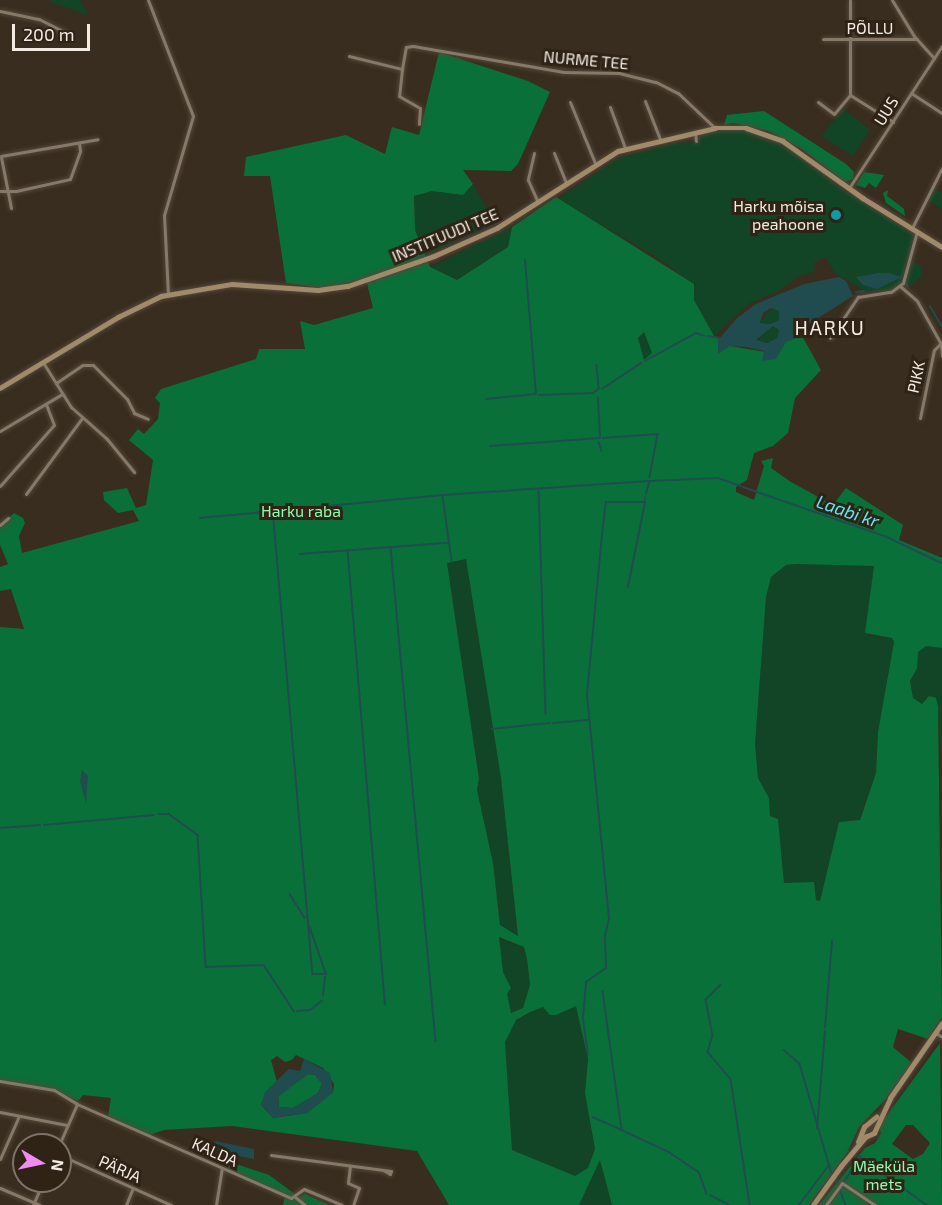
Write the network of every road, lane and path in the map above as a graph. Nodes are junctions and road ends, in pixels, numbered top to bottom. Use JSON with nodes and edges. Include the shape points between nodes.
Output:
{"nodes":[{"id":1,"x":148,"y":0,"type":"edge"},
{"id":2,"x":850,"y":0,"type":"edge"},
{"id":3,"x":892,"y":0,"type":"edge"},
{"id":4,"x":0,"y":11,"type":"edge"},
{"id":5,"x":68,"y":33,"type":"dead end"},
{"id":6,"x":823,"y":39,"type":"dead end"},
{"id":7,"x":917,"y":39,"type":"junction"},
{"id":8,"x":851,"y":40,"type":"junction"},
{"id":9,"x":942,"y":46,"type":"edge"},
{"id":10,"x":348,"y":56,"type":"dead end"},
{"id":11,"x":934,"y":58,"type":"junction"},
{"id":12,"x":402,"y":69,"type":"junction"},
{"id":13,"x":911,"y":93,"type":"junction"},
{"id":14,"x":850,"y":95,"type":"junction"},
{"id":15,"x":645,"y":101,"type":"dead end"},
{"id":16,"x":570,"y":102,"type":"dead end"},
{"id":17,"x":818,"y":102,"type":"dead end"},
{"id":18,"x":610,"y":107,"type":"dead end"},
{"id":19,"x":942,"y":114,"type":"edge"},
{"id":20,"x":893,"y":122,"type":"junction"},
{"id":21,"x":418,"y":124,"type":"dead end"},
{"id":22,"x":715,"y":128,"type":"junction"},
{"id":23,"x":695,"y":132,"type":"junction"},
{"id":24,"x":98,"y":139,"type":"dead end"},
{"id":25,"x":660,"y":139,"type":"junction"},
{"id":26,"x":696,"y":141,"type":"dead end"},
{"id":27,"x":79,"y":143,"type":"junction"},
{"id":28,"x":625,"y":148,"type":"junction"},
{"id":29,"x":534,"y":153,"type":"dead end"},
{"id":30,"x":554,"y":153,"type":"dead end"},
{"id":31,"x":0,"y":156,"type":"edge"},
{"id":32,"x":594,"y":164,"type":"junction"},
{"id":33,"x":942,"y":168,"type":"edge"},
{"id":34,"x":566,"y":183,"type":"junction"},
{"id":35,"x":849,"y":188,"type":"junction"},
{"id":36,"x":0,"y":190,"type":"edge"},
{"id":37,"x":7,"y":191,"type":"junction"},
{"id":38,"x":538,"y":202,"type":"junction"},
{"id":39,"x":11,"y":208,"type":"dead end"},
{"id":40,"x":912,"y":228,"type":"junction"},
{"id":41,"x":917,"y":231,"type":"junction"},
{"id":42,"x":942,"y":247,"type":"edge"},
{"id":43,"x":900,"y":286,"type":"junction"},
{"id":44,"x":168,"y":294,"type":"junction"},
{"id":45,"x":830,"y":338,"type":"dead end"},
{"id":46,"x":941,"y":344,"type":"edge"},
{"id":47,"x":942,"y":356,"type":"edge"},
{"id":48,"x":44,"y":364,"type":"junction"},
{"id":49,"x":56,"y":383,"type":"junction"},
{"id":50,"x":0,"y":388,"type":"edge"},
{"id":51,"x":62,"y":394,"type":"junction"},
{"id":52,"x":46,"y":404,"type":"junction"},
{"id":53,"x":82,"y":418,"type":"junction"},
{"id":54,"x":148,"y":418,"type":"dead end"},
{"id":55,"x":920,"y":418,"type":"dead end"},
{"id":56,"x":0,"y":431,"type":"edge"},
{"id":57,"x":134,"y":472,"type":"dead end"},
{"id":58,"x":0,"y":486,"type":"edge"},
{"id":59,"x":26,"y":494,"type":"dead end"},
{"id":60,"x":8,"y":518,"type":"dead end"},
{"id":61,"x":0,"y":525,"type":"edge"},
{"id":62,"x":942,"y":1023,"type":"edge"},
{"id":63,"x":935,"y":1032,"type":"junction"},
{"id":64,"x":942,"y":1037,"type":"edge"},
{"id":65,"x":0,"y":1081,"type":"edge"},
{"id":66,"x":890,"y":1098,"type":"junction"},
{"id":67,"x":77,"y":1104,"type":"junction"},
{"id":68,"x":0,"y":1112,"type":"edge"},
{"id":69,"x":19,"y":1116,"type":"junction"},
{"id":70,"x":869,"y":1124,"type":"junction"},
{"id":71,"x":67,"y":1125,"type":"junction"},
{"id":72,"x":874,"y":1129,"type":"junction"},
{"id":73,"x":863,"y":1132,"type":"junction"},
{"id":74,"x":64,"y":1133,"type":"edge"},
{"id":75,"x":868,"y":1136,"type":"junction"},
{"id":76,"x":271,"y":1155,"type":"dead end"},
{"id":77,"x":0,"y":1159,"type":"edge"},
{"id":78,"x":72,"y":1160,"type":"edge"},
{"id":79,"x":350,"y":1166,"type":"junction"},
{"id":80,"x":841,"y":1166,"type":"junction"},
{"id":81,"x":222,"y":1169,"type":"junction"},
{"id":82,"x":383,"y":1170,"type":"dead end"},
{"id":83,"x":0,"y":1188,"type":"edge"},
{"id":84,"x":133,"y":1188,"type":"junction"},
{"id":85,"x":295,"y":1197,"type":"junction"},
{"id":86,"x":33,"y":1204,"type":"edge"},
{"id":87,"x":40,"y":1205,"type":"edge"},
{"id":88,"x":126,"y":1205,"type":"edge"},
{"id":89,"x":171,"y":1205,"type":"edge"},
{"id":90,"x":216,"y":1205,"type":"edge"},
{"id":91,"x":305,"y":1205,"type":"edge"},
{"id":92,"x":342,"y":1205,"type":"edge"},
{"id":93,"x":353,"y":1205,"type":"edge"},
{"id":94,"x":813,"y":1205,"type":"edge"},
{"id":95,"x":826,"y":1205,"type":"edge"},
{"id":96,"x":875,"y":1205,"type":"edge"}],
"edges":[{"from":1,"to":44,"type":"street","via":[[193,116],[164,215]]},
{"from":2,"to":8,"type":"street"},
{"from":3,"to":7,"type":"street"},
{"from":4,"to":5,"type":"street","via":[[39,20]]},
{"from":6,"to":8,"type":"street","name":"PÕLLU"},
{"from":7,"to":8,"type":"street","name":"PÕLLU"},
{"from":7,"to":11,"type":"street"},
{"from":8,"to":14,"type":"street"},
{"from":9,"to":11,"type":"street","name":"UUS"},
{"from":10,"to":12,"type":"street"},
{"from":11,"to":13,"type":"street","name":"UUS"},
{"from":12,"to":21,"type":"street","via":[[399,96],[420,108]]},
{"from":12,"to":22,"type":"street","name":"NURME TEE","via":[[405,50],[413,46],[564,72],[606,71],[644,79],[678,93]]},
{"from":13,"to":19,"type":"street"},
{"from":13,"to":20,"type":"street","name":"UUS"},
{"from":14,"to":17,"type":"street","via":[[834,114]]},
{"from":14,"to":20,"type":"street"},
{"from":15,"to":25,"type":"street"},
{"from":16,"to":32,"type":"street"},
{"from":18,"to":28,"type":"street"},
{"from":20,"to":35,"type":"street","name":"UUS"},
{"from":22,"to":23,"type":"street","name":"INSTITUUDI TEE"},
{"from":22,"to":35,"type":"street","name":"INSTITUUDI TEE","via":[[747,128],[777,137]]},
{"from":23,"to":25,"type":"street","name":"INSTITUUDI TEE"},
{"from":23,"to":26,"type":"street"},
{"from":24,"to":27,"type":"street"},
{"from":25,"to":28,"type":"street","name":"INSTITUUDI TEE"},
{"from":27,"to":31,"type":"street"},
{"from":27,"to":37,"type":"street","via":[[70,179]]},
{"from":28,"to":32,"type":"street","name":"INSTITUUDI TEE"},
{"from":29,"to":38,"type":"street","via":[[528,180]]},
{"from":30,"to":34,"type":"street"},
{"from":31,"to":37,"type":"street"},
{"from":32,"to":34,"type":"street","name":"INSTITUUDI TEE"},
{"from":33,"to":40,"type":"street"},
{"from":34,"to":38,"type":"street","name":"INSTITUUDI TEE"},
{"from":35,"to":40,"type":"street","name":"INSTITUUDI TEE"},
{"from":36,"to":37,"type":"street"},
{"from":37,"to":39,"type":"street"},
{"from":38,"to":44,"type":"street","name":"INSTITUUDI TEE","via":[[467,242],[336,289],[232,284]]},
{"from":40,"to":41,"type":"street","name":"INSTITUUDI TEE"},
{"from":41,"to":42,"type":"street","name":"INSTITUUDI TEE"},
{"from":41,"to":43,"type":"street","via":[[908,257],[907,275]]},
{"from":43,"to":45,"type":"street","via":[[891,292],[858,297]]},
{"from":43,"to":46,"type":"street","via":[[917,302]]},
{"from":44,"to":48,"type":"street","name":"INSTITUUDI TEE","via":[[118,317]]},
{"from":46,"to":47,"type":"street"},
{"from":46,"to":55,"type":"street","name":"PIKK","via":[[934,350]]},
{"from":48,"to":49,"type":"street"},
{"from":48,"to":50,"type":"street","name":"INSTITUUDI TEE"},
{"from":49,"to":51,"type":"street"},
{"from":49,"to":54,"type":"street","via":[[83,365],[97,368],[127,399],[134,413]]},
{"from":51,"to":52,"type":"street"},
{"from":51,"to":53,"type":"street"},
{"from":52,"to":56,"type":"street"},
{"from":52,"to":58,"type":"street","via":[[54,425]]},
{"from":53,"to":57,"type":"street","via":[[107,439]]},
{"from":53,"to":59,"type":"street"},
{"from":60,"to":61,"type":"street"},
{"from":62,"to":63,"type":"street"},
{"from":63,"to":64,"type":"street"},
{"from":63,"to":66,"type":"street"},
{"from":65,"to":67,"type":"street","name":"KALDA","via":[[54,1090]]},
{"from":66,"to":70,"type":"street"},
{"from":66,"to":72,"type":"street"},
{"from":67,"to":71,"type":"street"},
{"from":67,"to":81,"type":"street","name":"KALDA"},
{"from":68,"to":69,"type":"street"},
{"from":69,"to":71,"type":"street"},
{"from":69,"to":77,"type":"street"},
{"from":70,"to":72,"type":"street"},
{"from":70,"to":73,"type":"street"},
{"from":71,"to":74,"type":"street"},
{"from":72,"to":75,"type":"street"},
{"from":73,"to":75,"type":"street"},
{"from":73,"to":80,"type":"street"},
{"from":75,"to":80,"type":"street"},
{"from":76,"to":79,"type":"street"},
{"from":78,"to":84,"type":"street","name":"PÄRJA"},
{"from":79,"to":82,"type":"street"},
{"from":79,"to":93,"type":"street","via":[[348,1183],[359,1188]]},
{"from":80,"to":94,"type":"street"},
{"from":81,"to":85,"type":"street","name":"KALDA"},
{"from":81,"to":90,"type":"street"},
{"from":83,"to":86,"type":"street"},
{"from":84,"to":88,"type":"street"},
{"from":84,"to":89,"type":"street","name":"PÄRJA"},
{"from":85,"to":91,"type":"street"},
{"from":85,"to":92,"type":"street","name":"KALDA","via":[[304,1190]]},
{"from":86,"to":87,"type":"street"},
{"from":95,"to":96,"type":"street","via":[[842,1182]]}]}
